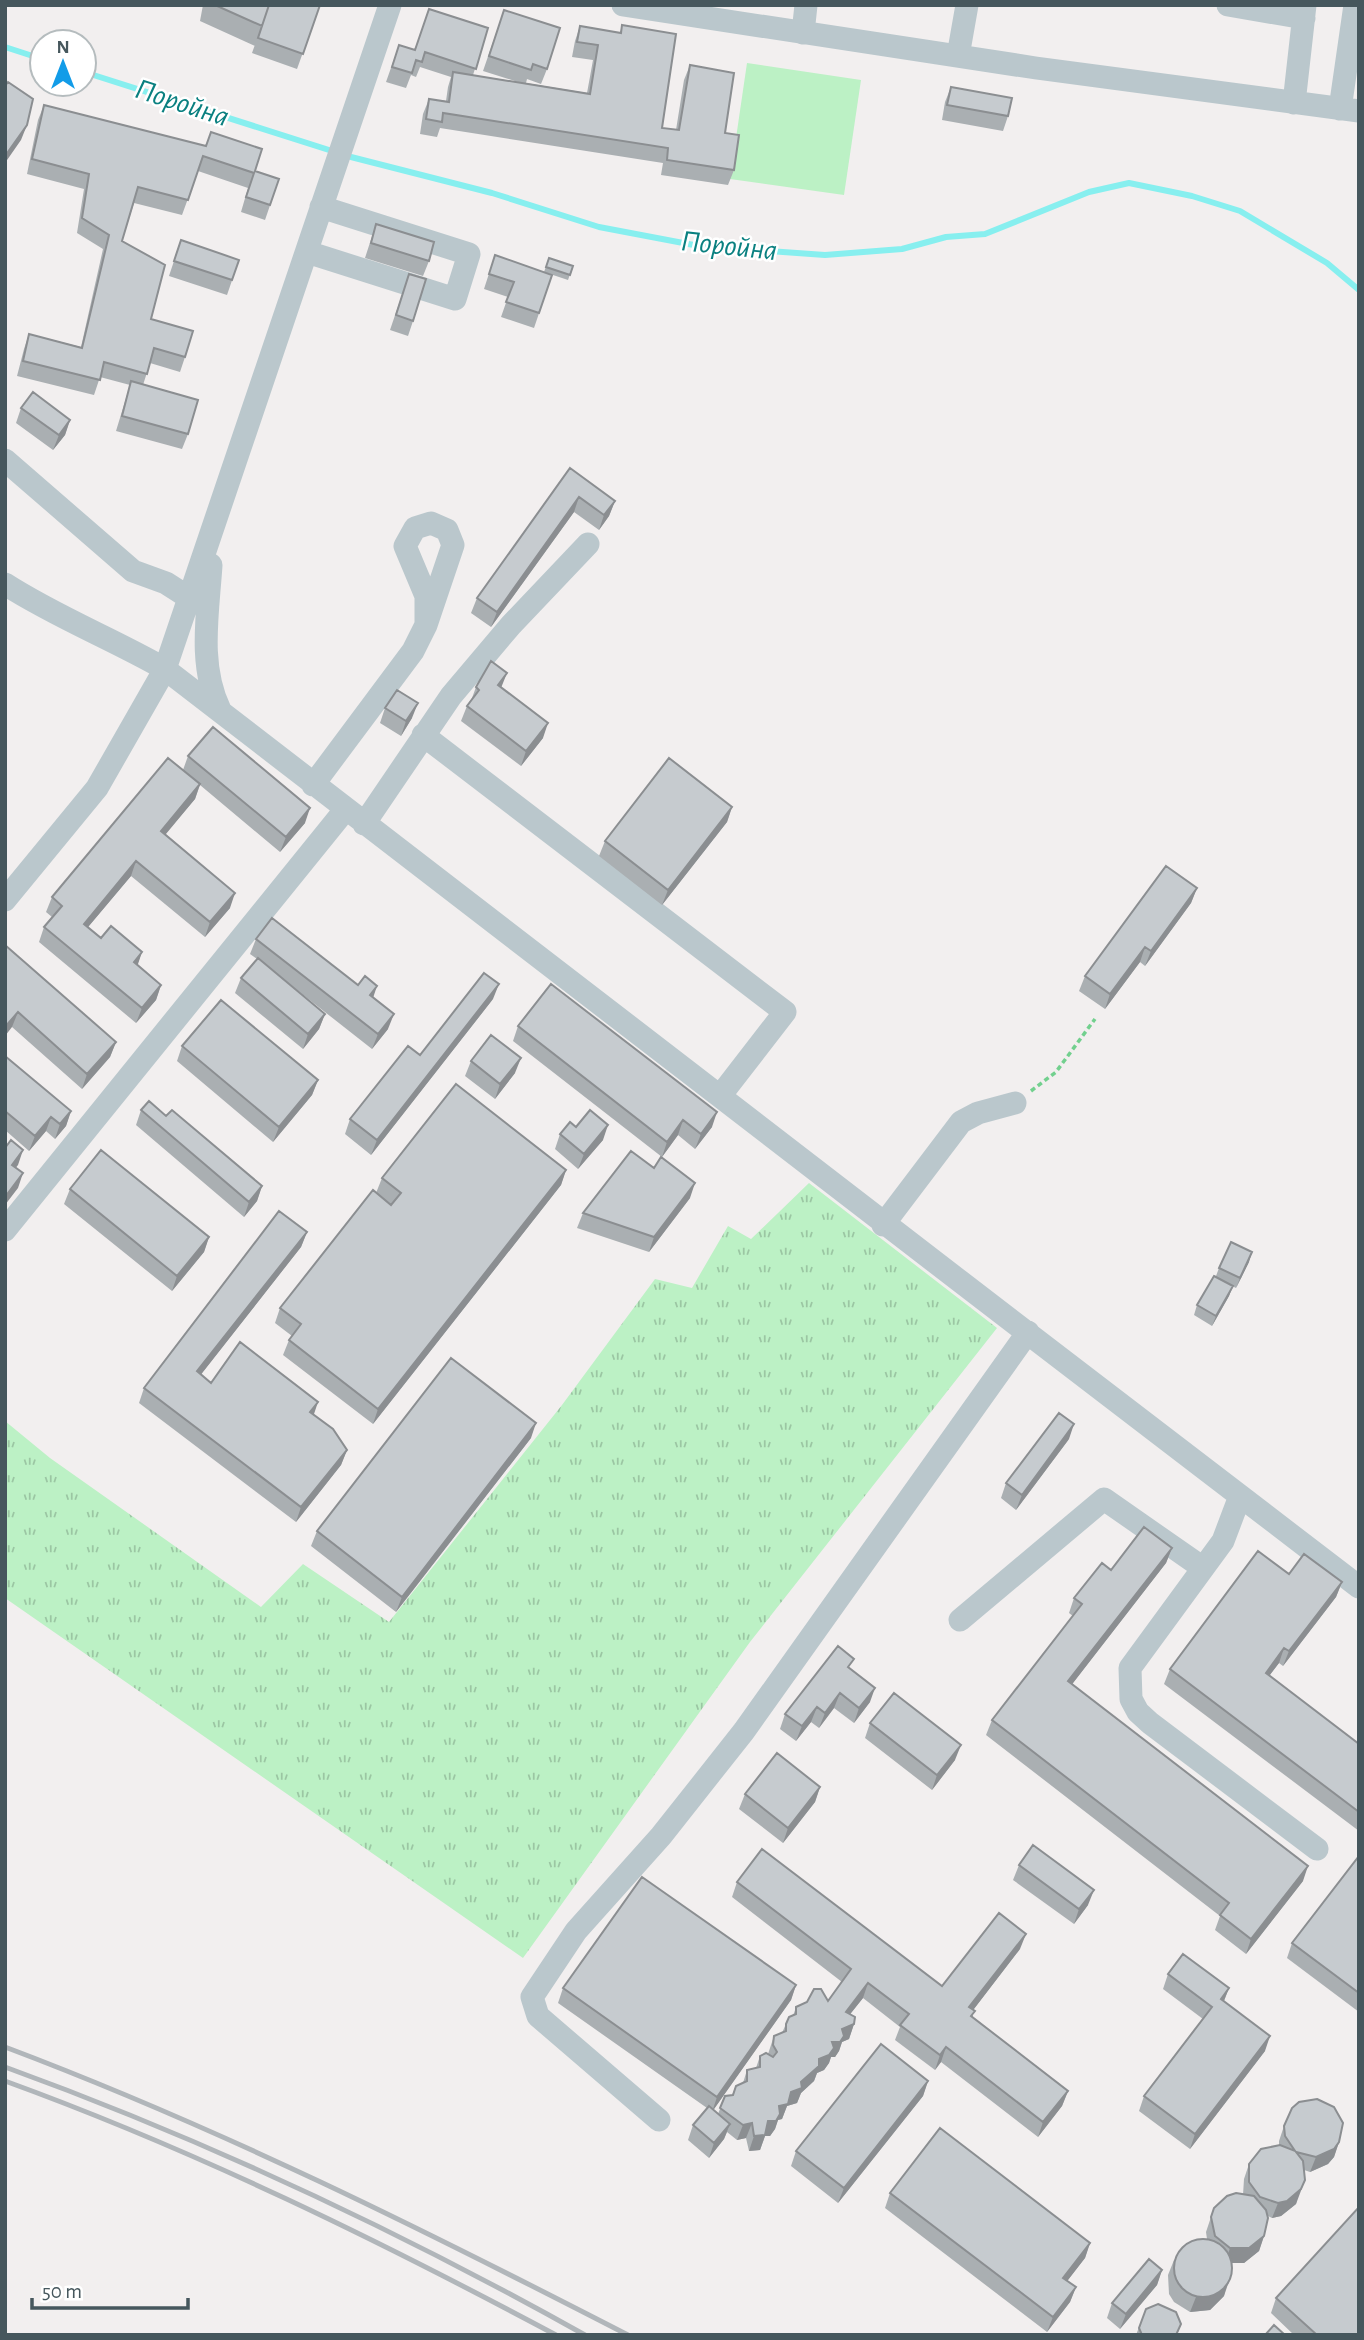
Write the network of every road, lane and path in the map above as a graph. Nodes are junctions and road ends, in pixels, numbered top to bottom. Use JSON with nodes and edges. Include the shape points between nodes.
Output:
{"nodes":[{"id":1,"x":623,"y":5,"type":"edge"},
{"id":2,"x":806,"y":5,"type":"edge"},
{"id":3,"x":967,"y":5,"type":"edge"},
{"id":4,"x":1228,"y":5,"type":"edge"},
{"id":5,"x":1355,"y":5,"type":"edge"},
{"id":6,"x":391,"y":10,"type":"edge"},
{"id":7,"x":1305,"y":11,"type":"edge"},
{"id":8,"x":803,"y":33,"type":"junction"},
{"id":9,"x":958,"y":56,"type":"junction"},
{"id":10,"x":1294,"y":103,"type":"junction"},
{"id":11,"x":1349,"y":110,"type":"edge"},
{"id":12,"x":321,"y":207,"type":"junction"},
{"id":13,"x":307,"y":252,"type":"junction"},
{"id":14,"x":5,"y":460,"type":"edge"},
{"id":15,"x":213,"y":533,"type":"junction"},
{"id":16,"x":588,"y":544,"type":"dead end"},
{"id":17,"x":5,"y":584,"type":"edge"},
{"id":18,"x":191,"y":599,"type":"junction"},
{"id":19,"x":426,"y":625,"type":"dead end"},
{"id":20,"x":165,"y":669,"type":"junction"},
{"id":21,"x":221,"y":713,"type":"junction"},
{"id":22,"x":423,"y":735,"type":"junction"},
{"id":23,"x":313,"y":785,"type":"junction"},
{"id":24,"x":354,"y":817,"type":"junction"},
{"id":25,"x":5,"y":900,"type":"edge"},
{"id":26,"x":1095,"y":1019,"type":"dead end"},
{"id":27,"x":720,"y":1096,"type":"junction"},
{"id":28,"x":1015,"y":1103,"type":"joint"},
{"id":29,"x":883,"y":1225,"type":"junction"},
{"id":30,"x":5,"y":1230,"type":"edge"},
{"id":31,"x":1028,"y":1332,"type":"junction"},
{"id":32,"x":1240,"y":1496,"type":"junction"},
{"id":33,"x":1203,"y":1568,"type":"junction"},
{"id":34,"x":1359,"y":1587,"type":"edge"},
{"id":35,"x":960,"y":1619,"type":"dead end"},
{"id":36,"x":1317,"y":1849,"type":"dead end"},
{"id":37,"x":659,"y":2120,"type":"dead end"}],
"edges":[{"from":1,"to":8,"type":"street"},
{"from":2,"to":8,"type":"street"},
{"from":3,"to":9,"type":"street"},
{"from":4,"to":7,"type":"street"},
{"from":5,"to":11,"type":"street"},
{"from":6,"to":12,"type":"street"},
{"from":7,"to":10,"type":"street"},
{"from":8,"to":9,"type":"street"},
{"from":9,"to":10,"type":"street"},
{"from":10,"to":11,"type":"street"},
{"from":12,"to":13,"type":"street"},
{"from":12,"to":13,"type":"street","via":[[469,254],[455,299]]},
{"from":13,"to":15,"type":"street"},
{"from":14,"to":18,"type":"street","via":[[133,571],[166,583]]},
{"from":15,"to":18,"type":"street"},
{"from":15,"to":21,"type":"street","via":[[206,648],[209,689]]},
{"from":16,"to":22,"type":"street","via":[[511,625]]},
{"from":17,"to":20,"type":"street","via":[[37,605],[114,639]]},
{"from":18,"to":20,"type":"street"},
{"from":19,"to":23,"type":"street","via":[[413,651]]},
{"from":20,"to":21,"type":"street"},
{"from":20,"to":25,"type":"street","via":[[97,788]]},
{"from":21,"to":23,"type":"street"},
{"from":22,"to":24,"type":"street"},
{"from":22,"to":27,"type":"street","via":[[785,1012]]},
{"from":23,"to":24,"type":"street"},
{"from":24,"to":27,"type":"street"},
{"from":24,"to":30,"type":"street"},
{"from":26,"to":28,"type":"path","via":[[1056,1073]]},
{"from":27,"to":29,"type":"street"},
{"from":28,"to":29,"type":"street","via":[[961,1122]]},
{"from":29,"to":31,"type":"street"},
{"from":31,"to":32,"type":"street"},
{"from":31,"to":37,"type":"street","via":[[744,1731],[661,1836],[576,1931],[532,1997],[538,2016]]},
{"from":32,"to":33,"type":"street","via":[[1223,1541]]},
{"from":32,"to":34,"type":"street"},
{"from":33,"to":35,"type":"street","via":[[1104,1499]]},
{"from":33,"to":36,"type":"street","via":[[1130,1668],[1131,1699],[1150,1723]]}]}
